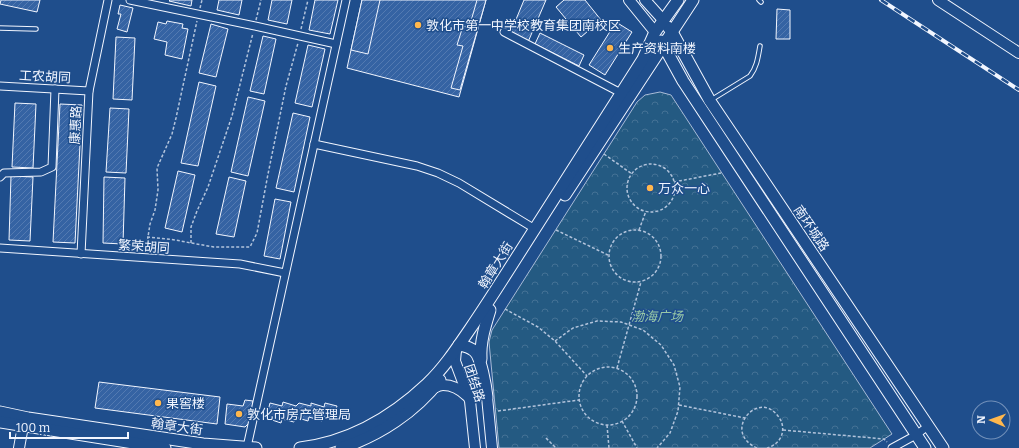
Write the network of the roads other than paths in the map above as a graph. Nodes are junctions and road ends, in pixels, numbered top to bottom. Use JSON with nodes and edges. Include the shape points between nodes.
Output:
{"nodes":[{"id":1,"x":108,"y":0,"type":"edge"},
{"id":2,"x":130,"y":0,"type":"edge"},
{"id":3,"x":346,"y":0,"type":"edge"},
{"id":4,"x":629,"y":0,"type":"edge"},
{"id":5,"x":645,"y":0,"type":"edge"},
{"id":6,"x":678,"y":0,"type":"edge"},
{"id":7,"x":693,"y":0,"type":"edge"},
{"id":8,"x":938,"y":0,"type":"edge"},
{"id":9,"x":663,"y":20,"type":"junction"},
{"id":10,"x":0,"y":28,"type":"edge"},
{"id":11,"x":36,"y":29,"type":"dead end"},
{"id":12,"x":504,"y":32,"type":"dead end"},
{"id":13,"x":655,"y":32,"type":"junction"},
{"id":14,"x":672,"y":32,"type":"junction"},
{"id":15,"x":336,"y":44,"type":"junction"},
{"id":16,"x":664,"y":45,"type":"junction"},
{"id":17,"x":760,"y":46,"type":"dead end"},
{"id":18,"x":1019,"y":53,"type":"edge"},
{"id":19,"x":0,"y":86,"type":"edge"},
{"id":20,"x":55,"y":89,"type":"junction"},
{"id":21,"x":89,"y":90,"type":"junction"},
{"id":22,"x":621,"y":93,"type":"junction"},
{"id":23,"x":710,"y":101,"type":"junction"},
{"id":24,"x":314,"y":144,"type":"junction"},
{"id":25,"x":0,"y":177,"type":"edge"},
{"id":26,"x":534,"y":229,"type":"junction"},
{"id":27,"x":0,"y":248,"type":"edge"},
{"id":28,"x":81,"y":254,"type":"junction"},
{"id":29,"x":285,"y":273,"type":"junction"},
{"id":30,"x":490,"y":310,"type":"junction"},
{"id":31,"x":460,"y":347,"type":"junction"},
{"id":32,"x":455,"y":361,"type":"junction"},
{"id":33,"x":481,"y":364,"type":"junction"},
{"id":34,"x":434,"y":388,"type":"junction"},
{"id":35,"x":467,"y":396,"type":"junction"},
{"id":36,"x":487,"y":397,"type":"joint"},
{"id":37,"x":0,"y":412,"type":"edge"},
{"id":38,"x":0,"y":422,"type":"edge"},
{"id":39,"x":23,"y":426,"type":"junction"},
{"id":40,"x":928,"y":426,"type":"junction"},
{"id":41,"x":916,"y":435,"type":"junction"},
{"id":42,"x":890,"y":446,"type":"edge"},
{"id":43,"x":251,"y":447,"type":"edge"},
{"id":44,"x":19,"y":448,"type":"edge"},
{"id":45,"x":165,"y":448,"type":"edge"},
{"id":46,"x":300,"y":448,"type":"edge"},
{"id":47,"x":341,"y":448,"type":"edge"},
{"id":48,"x":475,"y":448,"type":"edge"},
{"id":49,"x":492,"y":448,"type":"edge"},
{"id":50,"x":925,"y":448,"type":"edge"},
{"id":51,"x":943,"y":448,"type":"edge"}],
"edges":[{"from":1,"to":21,"type":"street","name":"康惠路"},
{"from":2,"to":15,"type":"street"},
{"from":3,"to":15,"type":"street"},
{"from":4,"to":13,"type":"main road"},
{"from":5,"to":9,"type":"main road"},
{"from":6,"to":9,"type":"main road","name":"翰章大街"},
{"from":7,"to":14,"type":"main road","name":"翰章大街"},
{"from":8,"to":18,"type":"main road"},
{"from":9,"to":13,"type":"main road","name":"翰章大街"},
{"from":9,"to":14,"type":"main road","name":"南环城路"},
{"from":10,"to":11,"type":"lane"},
{"from":12,"to":22,"type":"street"},
{"from":13,"to":16,"type":"main road","name":"南环城路"},
{"from":13,"to":22,"type":"main road","name":"翰章大街","via":[[643,59]]},
{"from":14,"to":16,"type":"main road","name":"翰章大街"},
{"from":14,"to":23,"type":"main road","name":"南环城路"},
{"from":15,"to":24,"type":"street"},
{"from":16,"to":30,"type":"main road","name":"翰章大街"},
{"from":16,"to":41,"type":"main road","name":"南环城路","via":[[683,81]]},
{"from":17,"to":23,"type":"lane","via":[[757,63],[750,76]]},
{"from":19,"to":20,"type":"street","name":"工农胡同"},
{"from":20,"to":21,"type":"street","name":"工农胡同"},
{"from":20,"to":25,"type":"street","via":[[52,166],[41,172],[4,173]]},
{"from":21,"to":28,"type":"street","name":"康惠路"},
{"from":22,"to":26,"type":"main road","name":"翰章大街"},
{"from":23,"to":40,"type":"main road","name":"南环城路"},
{"from":24,"to":26,"type":"street","via":[[417,166],[438,173]]},
{"from":24,"to":29,"type":"street"},
{"from":26,"to":31,"type":"main road","name":"翰章大街"},
{"from":27,"to":28,"type":"street","name":"繁荣胡同"},
{"from":28,"to":29,"type":"street","name":"繁荣胡同","via":[[240,264]]},
{"from":29,"to":43,"type":"street"},
{"from":30,"to":31,"type":"main road","name":"翰章大街"},
{"from":30,"to":33,"type":"main road","via":[[482,336]]},
{"from":31,"to":32,"type":"main road","name":"翰章大街"},
{"from":31,"to":33,"type":"main road","via":[[476,351]]},
{"from":31,"to":46,"type":"main road","name":"翰章大街","via":[[427,384],[385,417],[348,436]]},
{"from":32,"to":34,"type":"main road","name":"翰章大街"},
{"from":32,"to":35,"type":"main road","name":"团结路"},
{"from":33,"to":36,"type":"main road"},
{"from":34,"to":35,"type":"main road","via":[[443,385],[453,387]]},
{"from":34,"to":47,"type":"main road","name":"翰章大街","via":[[418,404],[388,426]]},
{"from":35,"to":48,"type":"main road","name":"团结路","via":[[470,401]]},
{"from":36,"to":49,"type":"main road","name":"团结路"},
{"from":37,"to":43,"type":"main road","name":"翰章大街","via":[[203,444]]},
{"from":38,"to":39,"type":"main road","name":"翰章大街"},
{"from":39,"to":44,"type":"main road"},
{"from":39,"to":45,"type":"main road","name":"翰章大街"},
{"from":40,"to":41,"type":"street"},
{"from":40,"to":51,"type":"main road","name":"南环城路"},
{"from":41,"to":42,"type":"street"},
{"from":41,"to":50,"type":"main road","name":"南环城路"}]}
